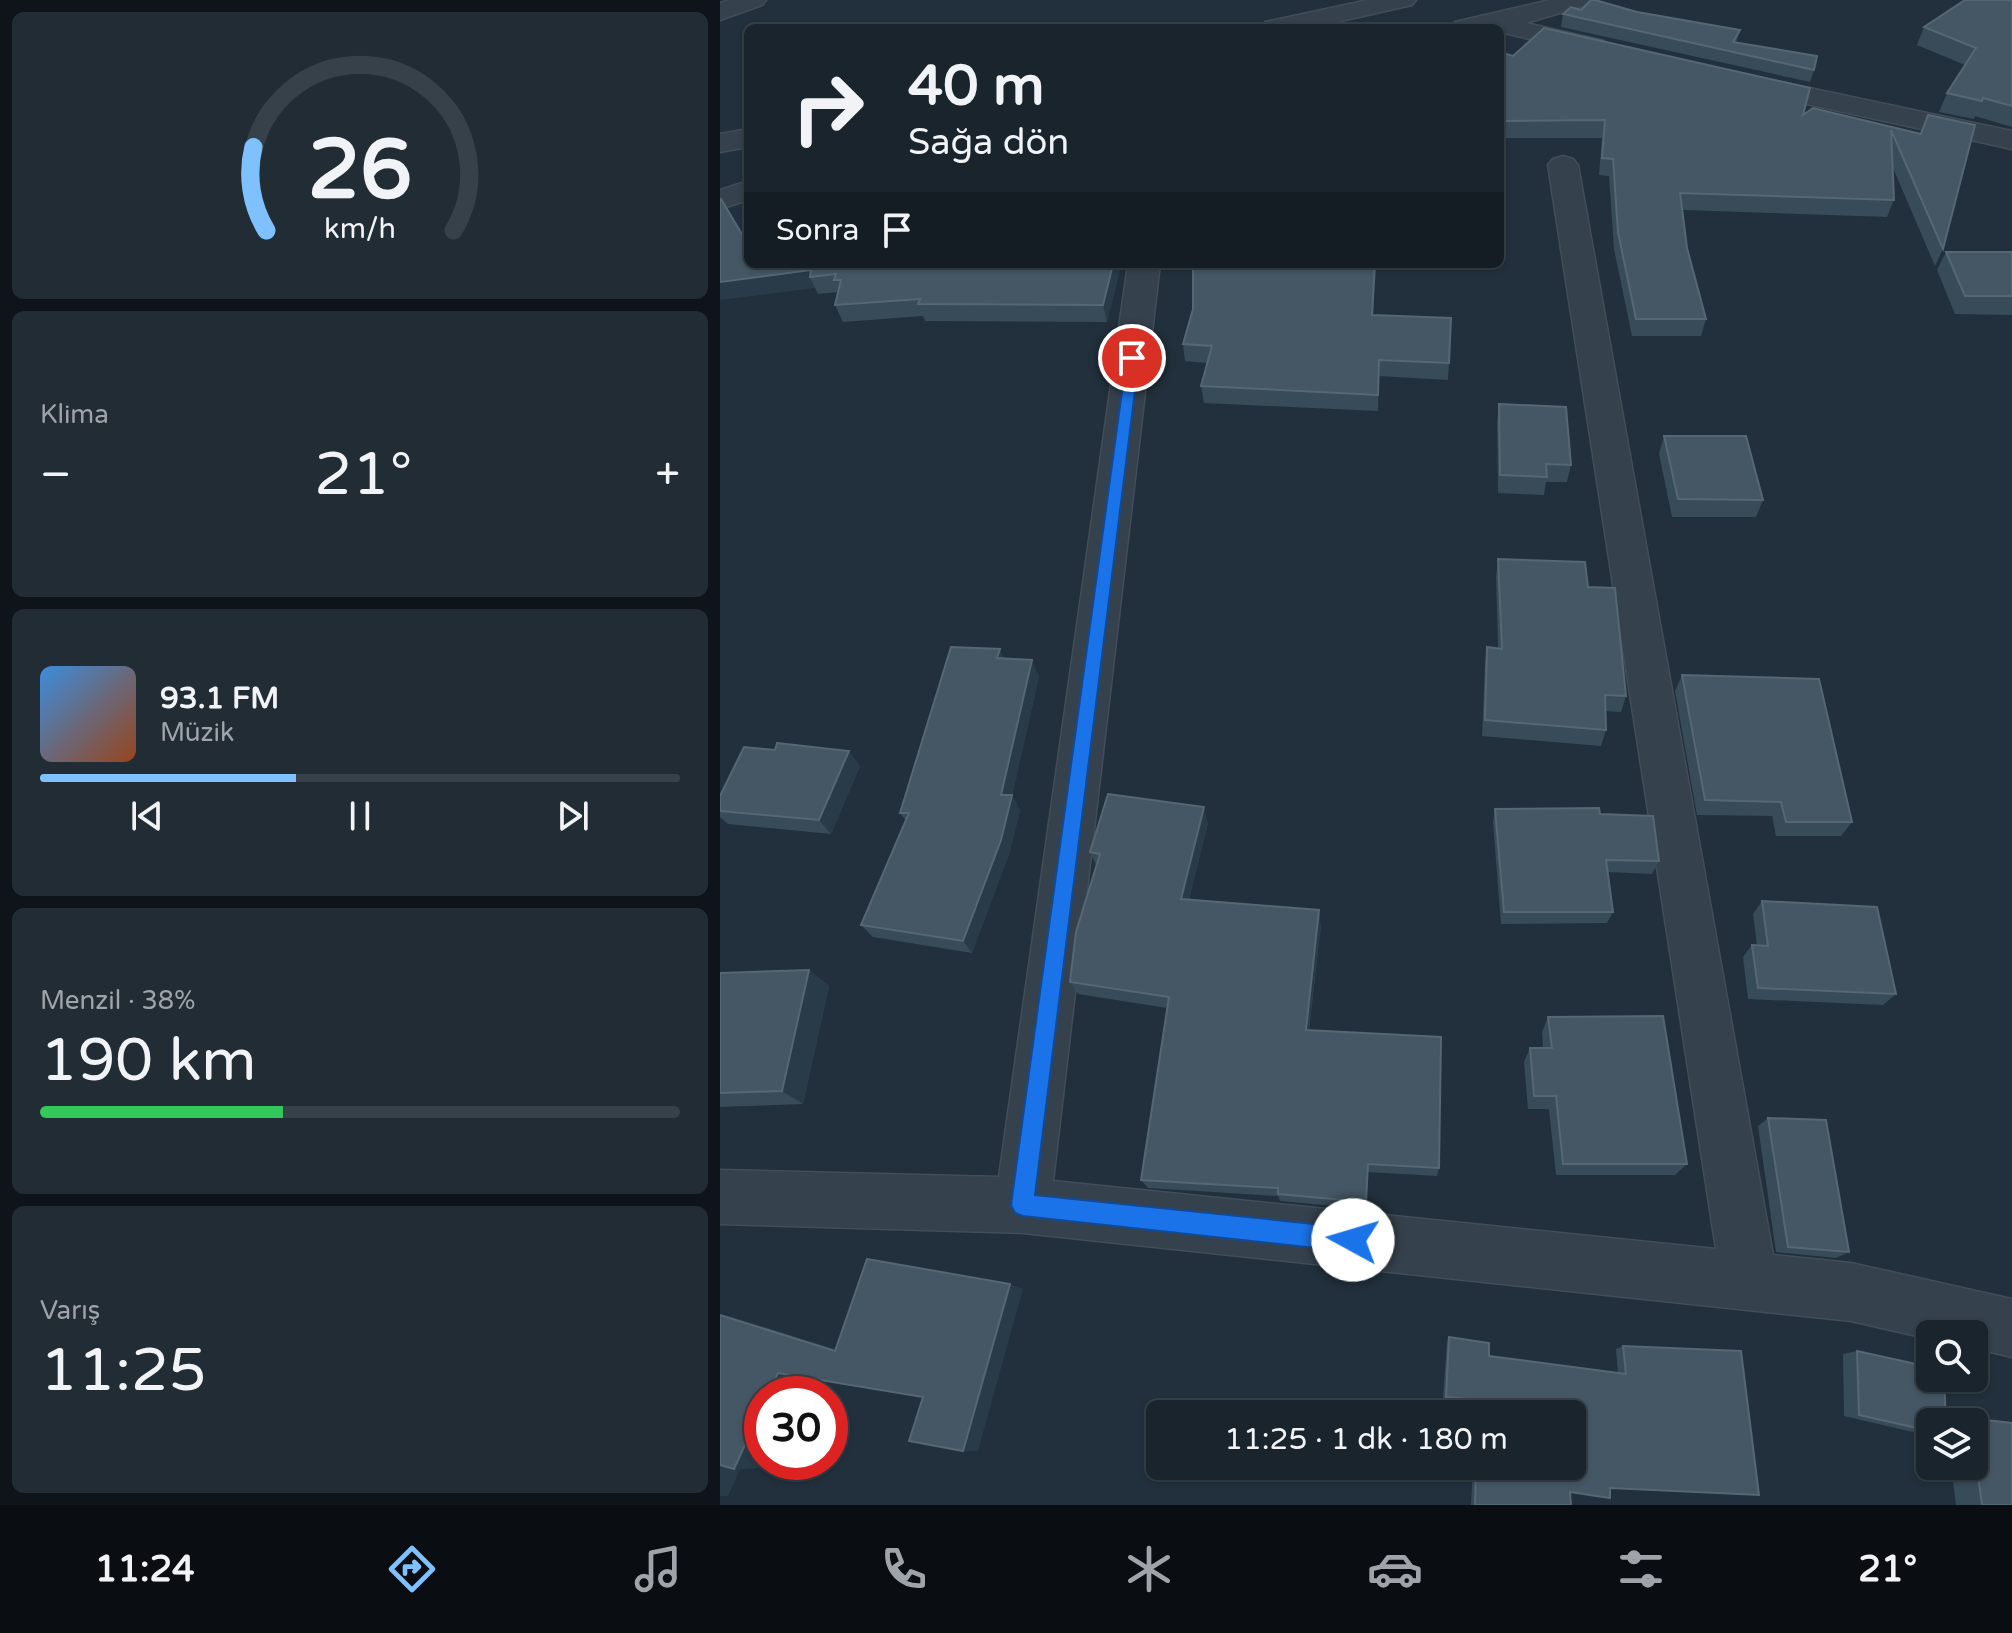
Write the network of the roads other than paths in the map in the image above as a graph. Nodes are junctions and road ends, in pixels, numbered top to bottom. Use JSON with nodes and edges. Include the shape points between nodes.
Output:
{"nodes":[{"id":1,"x":753,"y":0,"type":"edge"},
{"id":2,"x":1403,"y":0,"type":"edge"},
{"id":3,"x":1578,"y":0,"type":"edge"},
{"id":4,"x":720,"y":12,"type":"edge"},
{"id":5,"x":1496,"y":23,"type":"junction"},
{"id":6,"x":1292,"y":24,"type":"edge"},
{"id":7,"x":1490,"y":24,"type":"edge"},
{"id":8,"x":1500,"y":24,"type":"edge"},
{"id":9,"x":1504,"y":25,"type":"edge"},
{"id":10,"x":1616,"y":52,"type":"edge"},
{"id":11,"x":1721,"y":77,"type":"edge"},
{"id":12,"x":744,"y":139,"type":"edge"},
{"id":13,"x":2012,"y":140,"type":"edge"},
{"id":14,"x":720,"y":143,"type":"edge"},
{"id":15,"x":1563,"y":165,"type":"dead end"},
{"id":16,"x":744,"y":191,"type":"edge"},
{"id":17,"x":720,"y":200,"type":"edge"},
{"id":18,"x":1143,"y":268,"type":"edge"},
{"id":19,"x":720,"y":1197,"type":"edge"},
{"id":20,"x":1023,"y":1205,"type":"junction"},
{"id":21,"x":1749,"y":1281,"type":"junction"},
{"id":22,"x":2012,"y":1328,"type":"edge"}],
"edges":[{"from":1,"to":4,"type":"street"},
{"from":2,"to":6,"type":"street"},
{"from":3,"to":5,"type":"street"},
{"from":5,"to":7,"type":"street"},
{"from":5,"to":8,"type":"street"},
{"from":9,"to":10,"type":"street"},
{"from":11,"to":13,"type":"street"},
{"from":12,"to":14,"type":"street"},
{"from":15,"to":21,"type":"street"},
{"from":16,"to":17,"type":"street"},
{"from":18,"to":20,"type":"street"},
{"from":19,"to":20,"type":"street"},
{"from":20,"to":21,"type":"street"},
{"from":21,"to":22,"type":"street","via":[[1851,1292]]}]}
